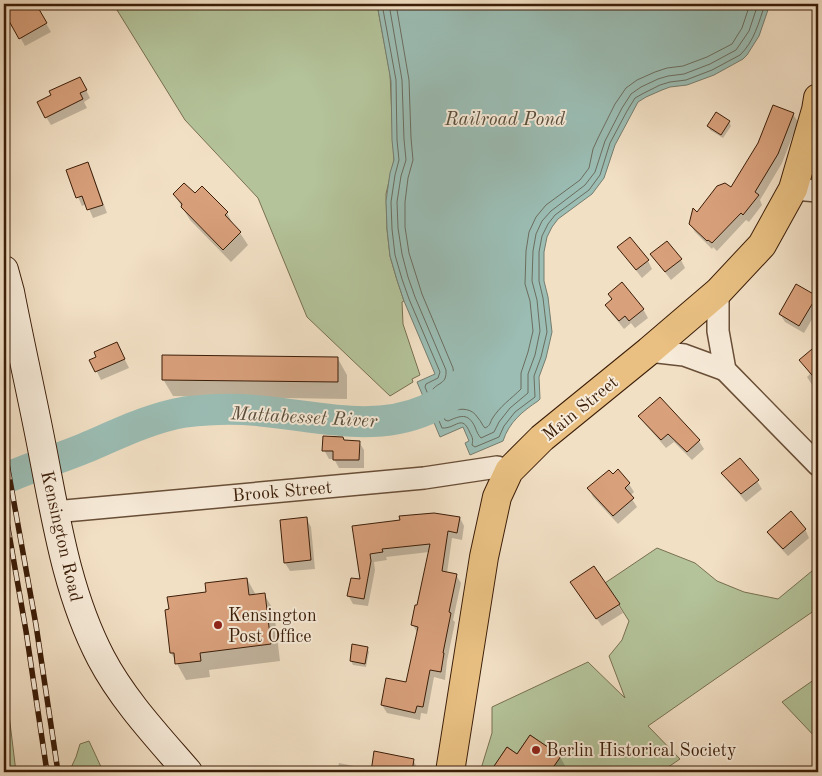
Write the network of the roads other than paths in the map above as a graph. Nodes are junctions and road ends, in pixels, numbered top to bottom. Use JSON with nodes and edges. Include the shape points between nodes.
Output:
{"nodes":[{"id":1,"x":818,"y":98,"type":"edge"},
{"id":2,"x":806,"y":190,"type":"edge"},
{"id":3,"x":4,"y":270,"type":"edge"},
{"id":4,"x":718,"y":292,"type":"junction"},
{"id":5,"x":649,"y":351,"type":"junction"},
{"id":6,"x":725,"y":370,"type":"junction"},
{"id":7,"x":818,"y":465,"type":"edge"},
{"id":8,"x":509,"y":470,"type":"junction"},
{"id":9,"x":54,"y":512,"type":"junction"},
{"id":10,"x":188,"y":772,"type":"edge"},
{"id":11,"x":450,"y":772,"type":"edge"}],
"edges":[{"from":1,"to":2,"type":"main road","name":"Main Street"},
{"from":2,"to":4,"type":"main road","name":"Main Street","via":[[762,245]]},
{"from":3,"to":9,"type":"street","name":"Kensington Road"},
{"from":4,"to":5,"type":"main road","name":"Main Street"},
{"from":4,"to":6,"type":"street","via":[[718,331]]},
{"from":5,"to":6,"type":"street","via":[[684,355]]},
{"from":5,"to":8,"type":"main road","name":"Main Street","via":[[542,438]]},
{"from":6,"to":7,"type":"street"},
{"from":8,"to":9,"type":"street","name":"Brook Street","via":[[497,467],[424,478]]},
{"from":8,"to":11,"type":"main road","name":"Main Street","via":[[497,497],[484,557]]},
{"from":9,"to":10,"type":"street","name":"Kensington Road","via":[[73,590],[100,657],[146,723]]}]}
